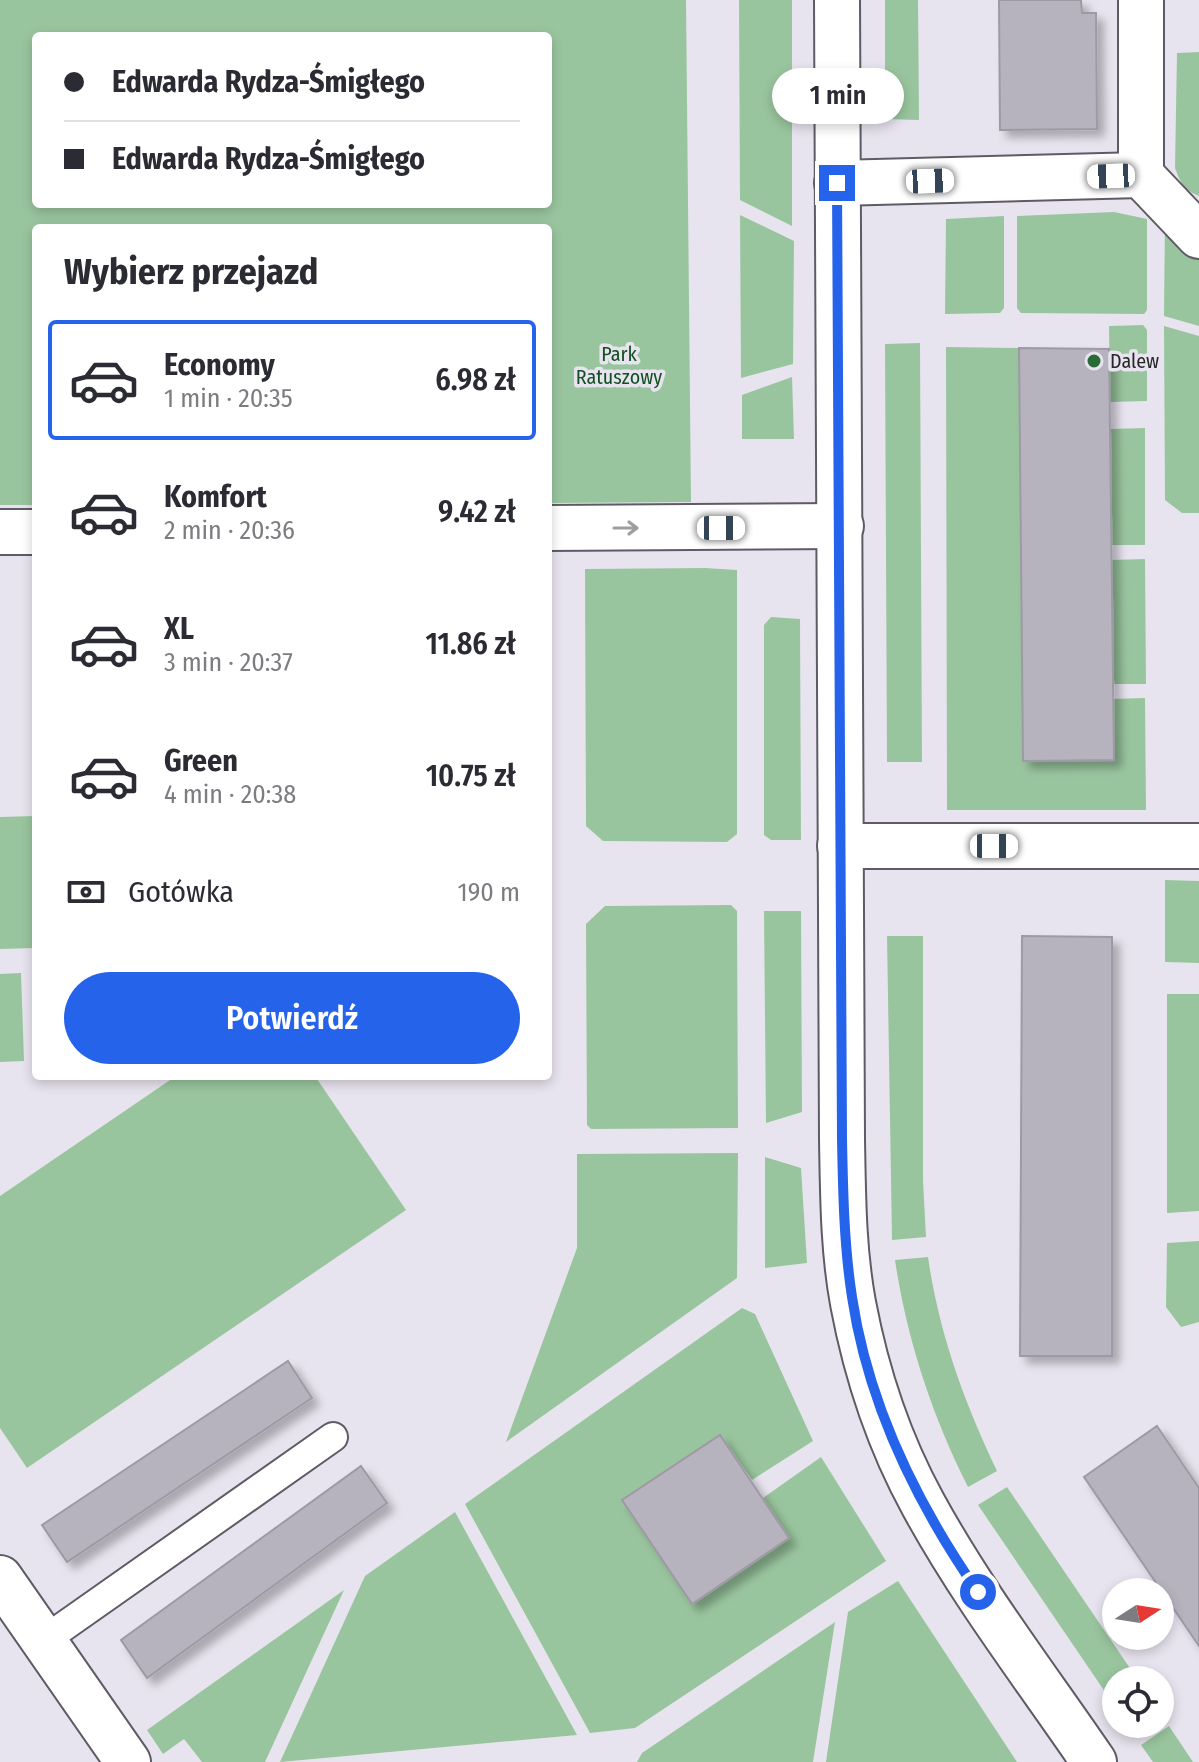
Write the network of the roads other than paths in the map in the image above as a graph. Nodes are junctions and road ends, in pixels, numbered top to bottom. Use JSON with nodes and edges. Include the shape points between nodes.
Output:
{"nodes":[{"id":1,"x":837,"y":0,"type":"edge"},
{"id":2,"x":1141,"y":0,"type":"edge"},
{"id":3,"x":1141,"y":175,"type":"junction"},
{"id":4,"x":837,"y":183,"type":"junction"},
{"id":5,"x":1199,"y":236,"type":"edge"},
{"id":6,"x":841,"y":526,"type":"junction"},
{"id":7,"x":552,"y":528,"type":"edge"},
{"id":8,"x":0,"y":532,"type":"edge"},
{"id":9,"x":32,"y":532,"type":"edge"},
{"id":10,"x":840,"y":846,"type":"junction"},
{"id":11,"x":1199,"y":846,"type":"edge"},
{"id":12,"x":333,"y":1437,"type":"dead end"},
{"id":13,"x":0,"y":1578,"type":"edge"},
{"id":14,"x":43,"y":1641,"type":"junction"},
{"id":15,"x":128,"y":1762,"type":"edge"},
{"id":16,"x":1094,"y":1762,"type":"edge"}],
"edges":[{"from":1,"to":4,"type":"street"},
{"from":2,"to":3,"type":"street"},
{"from":3,"to":4,"type":"street"},
{"from":3,"to":5,"type":"street"},
{"from":4,"to":6,"type":"street"},
{"from":7,"to":6,"type":"street","one_way":true},
{"from":6,"to":10,"type":"street"},
{"from":8,"to":9,"type":"street"},
{"from":10,"to":11,"type":"street"},
{"from":10,"to":16,"type":"street","via":[[843,1204],[852,1300],[869,1368],[922,1503]]},
{"from":12,"to":14,"type":"lane"},
{"from":13,"to":14,"type":"street"},
{"from":14,"to":15,"type":"street"}]}
